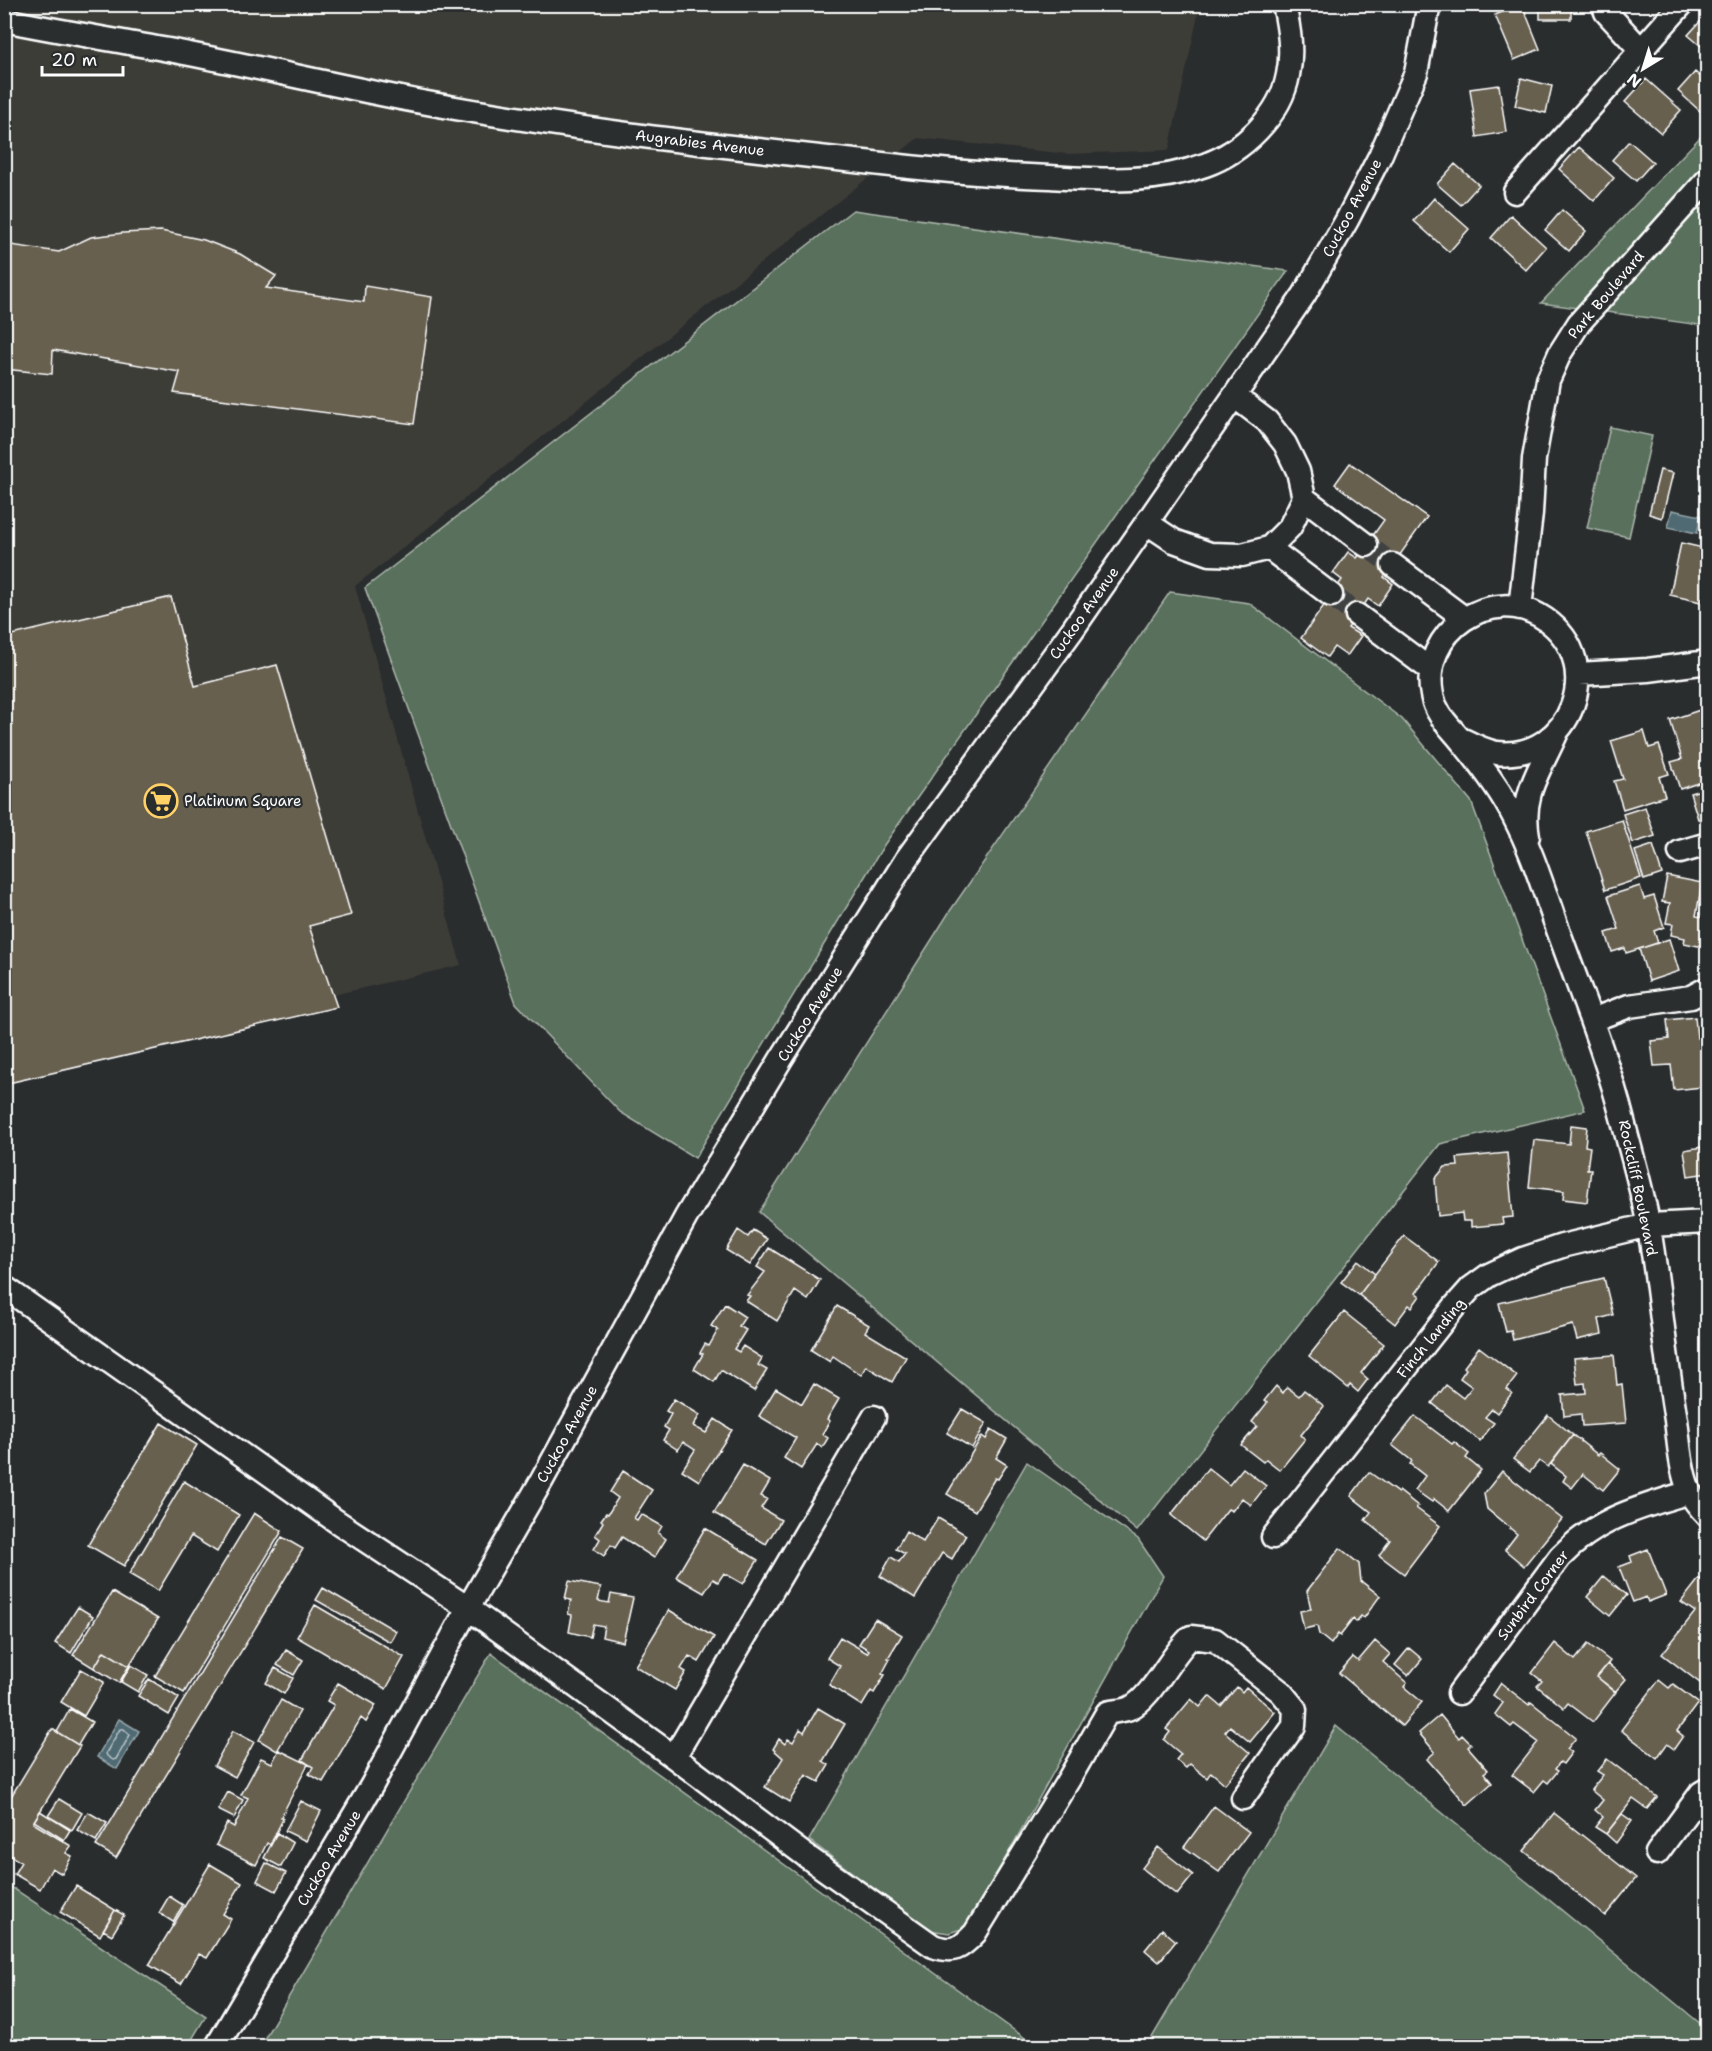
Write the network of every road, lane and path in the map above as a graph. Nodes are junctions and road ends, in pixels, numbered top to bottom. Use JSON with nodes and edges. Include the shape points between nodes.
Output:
{"nodes":[{"id":1,"x":1284,"y":4,"type":"edge"},
{"id":2,"x":1430,"y":4,"type":"edge"},
{"id":3,"x":1603,"y":4,"type":"edge"},
{"id":4,"x":1682,"y":4,"type":"edge"},
{"id":5,"x":4,"y":20,"type":"edge"},
{"id":6,"x":1642,"y":51,"type":"junction"},
{"id":7,"x":1707,"y":180,"type":"edge"},
{"id":8,"x":1515,"y":192,"type":"dead end"},
{"id":9,"x":1234,"y":396,"type":"junction"},
{"id":10,"x":1304,"y":498,"type":"junction"},
{"id":11,"x":1147,"y":523,"type":"junction"},
{"id":12,"x":1366,"y":545,"type":"tunnel mouth"},
{"id":13,"x":1269,"y":548,"type":"junction"},
{"id":14,"x":1393,"y":565,"type":"tunnel mouth"},
{"id":15,"x":1331,"y":595,"type":"tunnel mouth"},
{"id":16,"x":1520,"y":608,"type":"junction"},
{"id":17,"x":1357,"y":615,"type":"tunnel mouth"},
{"id":18,"x":1464,"y":618,"type":"junction"},
{"id":19,"x":1707,"y":662,"type":"edge"},
{"id":20,"x":1431,"y":670,"type":"junction"},
{"id":21,"x":1578,"y":674,"type":"junction"},
{"id":22,"x":1558,"y":730,"type":"junction"},
{"id":23,"x":1461,"y":739,"type":"junction"},
{"id":24,"x":1707,"y":844,"type":"edge"},
{"id":25,"x":1680,"y":852,"type":"dead end"},
{"id":26,"x":1535,"y":867,"type":"junction"},
{"id":27,"x":1707,"y":988,"type":"edge"},
{"id":28,"x":1592,"y":1020,"type":"junction"},
{"id":29,"x":1707,"y":1222,"type":"edge"},
{"id":30,"x":1649,"y":1225,"type":"junction"},
{"id":31,"x":4,"y":1287,"type":"edge"},
{"id":32,"x":874,"y":1417,"type":"dead end"},
{"id":33,"x":1689,"y":1492,"type":"junction"},
{"id":34,"x":1707,"y":1516,"type":"edge"},
{"id":35,"x":1273,"y":1537,"type":"dead end"},
{"id":36,"x":468,"y":1608,"type":"junction"},
{"id":37,"x":1459,"y":1693,"type":"dead end"},
{"id":38,"x":674,"y":1757,"type":"junction"},
{"id":39,"x":1707,"y":1789,"type":"edge"},
{"id":40,"x":1243,"y":1798,"type":"dead end"},
{"id":41,"x":1657,"y":1853,"type":"dead end"},
{"id":42,"x":217,"y":2046,"type":"edge"}],
"edges":[{"from":1,"to":5,"type":"street","name":"Augrabies Avenue","via":[[1291,56],[1285,89],[1254,133],[1208,164],[1167,176],[1122,180],[942,171],[632,134],[416,101]]},
{"from":2,"to":9,"type":"street","name":"Cuckoo Avenue","via":[[1416,73],[1380,156],[1304,295]]},
{"from":3,"to":6,"type":"street"},
{"from":4,"to":6,"type":"street"},
{"from":6,"to":8,"type":"street"},
{"from":7,"to":16,"type":"street","name":"Park Boulevard","via":[[1579,323],[1548,380],[1534,459]]},
{"from":9,"to":10,"type":"street","via":[[1267,421],[1285,444],[1298,471]]},
{"from":9,"to":11,"type":"street","name":"Cuckoo Avenue"},
{"from":10,"to":12,"type":"street"},
{"from":10,"to":13,"type":"street","via":[[1290,527]]},
{"from":11,"to":13,"type":"street","via":[[1174,541],[1210,554],[1242,555]]},
{"from":11,"to":36,"type":"street","name":"Cuckoo Avenue","via":[[906,860],[800,1029],[686,1217]]},
{"from":13,"to":15,"type":"street"},
{"from":14,"to":18,"type":"street"},
{"from":16,"to":18,"type":"street","via":[[1483,609]]},
{"from":16,"to":21,"type":"street","via":[[1557,630],[1573,654]]},
{"from":17,"to":20,"type":"street"},
{"from":18,"to":20,"type":"street","via":[[1436,650]]},
{"from":19,"to":21,"type":"street"},
{"from":20,"to":23,"type":"street","via":[[1432,696],[1443,720]]},
{"from":21,"to":22,"type":"street","via":[[1574,701]]},
{"from":22,"to":23,"type":"street","via":[[1546,741],[1516,752],[1484,751]]},
{"from":22,"to":26,"type":"street","via":[[1530,788],[1525,817]]},
{"from":23,"to":26,"type":"street","via":[[1514,817]]},
{"from":24,"to":25,"type":"street"},
{"from":26,"to":28,"type":"street","name":"Rockcliff Boulevard"},
{"from":27,"to":28,"type":"street","via":[[1690,997],[1629,1006]]},
{"from":28,"to":30,"type":"street","name":"Rockcliff Boulevard","via":[[1623,1118]]},
{"from":29,"to":30,"type":"street","name":"Finch landing"},
{"from":30,"to":33,"type":"street","name":"Rockcliff Boulevard"},
{"from":30,"to":35,"type":"street","name":"Finch landing","via":[[1523,1259],[1471,1288]]},
{"from":31,"to":36,"type":"street","via":[[336,1521]]},
{"from":32,"to":38,"type":"street"},
{"from":33,"to":34,"type":"street","name":"Rockcliff Boulevard"},
{"from":33,"to":37,"type":"street","name":"Sunbird Corner","via":[[1626,1511],[1576,1540]]},
{"from":36,"to":38,"type":"street"},
{"from":36,"to":42,"type":"street","name":"Cuckoo Avenue","via":[[372,1785]]},
{"from":38,"to":40,"type":"street","via":[[916,1936],[948,1951],[963,1946],[975,1933],[1107,1713],[1131,1708],[1191,1637],[1215,1640],[1281,1692],[1295,1709],[1294,1726]]},
{"from":39,"to":41,"type":"street"}]}
